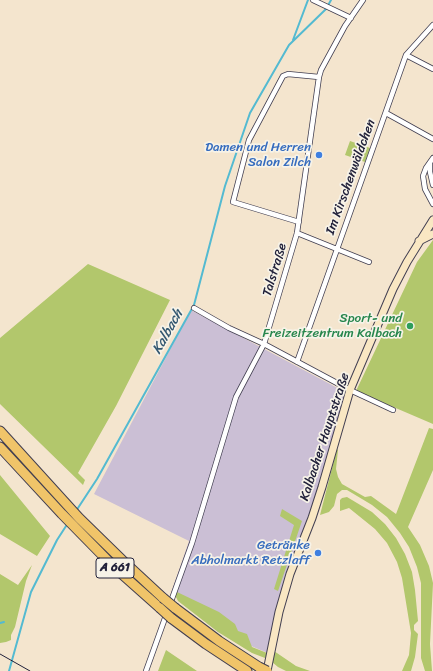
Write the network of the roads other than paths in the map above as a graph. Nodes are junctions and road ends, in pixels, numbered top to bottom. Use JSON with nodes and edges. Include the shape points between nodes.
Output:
{"nodes":[{"id":1,"x":313,"y":0,"type":"edge"},
{"id":2,"x":363,"y":0,"type":"edge"},
{"id":3,"x":351,"y":18,"type":"junction"},
{"id":4,"x":433,"y":25,"type":"edge"},
{"id":5,"x":406,"y":55,"type":"junction"},
{"id":6,"x":433,"y":68,"type":"edge"},
{"id":7,"x":319,"y":77,"type":"junction"},
{"id":8,"x":386,"y":113,"type":"junction"},
{"id":9,"x":433,"y":139,"type":"edge"},
{"id":10,"x":431,"y":160,"type":"edge"},
{"id":11,"x":433,"y":185,"type":"edge"},
{"id":12,"x":433,"y":204,"type":"edge"},
{"id":13,"x":433,"y":220,"type":"edge"},
{"id":14,"x":299,"y":222,"type":"junction"},
{"id":15,"x":297,"y":233,"type":"junction"},
{"id":16,"x":433,"y":234,"type":"edge"},
{"id":17,"x":419,"y":241,"type":"junction"},
{"id":18,"x":337,"y":249,"type":"junction"},
{"id":19,"x":369,"y":262,"type":"dead end"},
{"id":20,"x":194,"y":308,"type":"dead end"},
{"id":21,"x":264,"y":344,"type":"junction"},
{"id":22,"x":297,"y":362,"type":"junction"},
{"id":23,"x":350,"y":390,"type":"junction"},
{"id":24,"x":393,"y":410,"type":"dead end"},
{"id":25,"x":0,"y":432,"type":"edge"},
{"id":26,"x":0,"y":447,"type":"edge"},
{"id":27,"x":264,"y":670,"type":"edge"},
{"id":28,"x":146,"y":671,"type":"edge"},
{"id":29,"x":247,"y":671,"type":"edge"}],
"edges":[{"from":1,"to":3,"type":"street"},
{"from":2,"to":3,"type":"street","name":"Talstraße"},
{"from":3,"to":7,"type":"street","name":"Talstraße"},
{"from":4,"to":5,"type":"street","name":"Im Kirschenwäldchen"},
{"from":5,"to":6,"type":"street"},
{"from":5,"to":8,"type":"street","name":"Im Kirschenwäldchen"},
{"from":7,"to":14,"type":"street","name":"Talstraße"},
{"from":7,"to":14,"type":"street","via":[[288,74],[283,76],[248,140],[233,202]]},
{"from":8,"to":9,"type":"street","name":"Im Kirschenwäldchen"},
{"from":8,"to":18,"type":"street","name":"Im Kirschenwäldchen"},
{"from":10,"to":11,"type":"street"},
{"from":10,"to":12,"type":"street","via":[[423,176],[425,189]]},
{"from":13,"to":17,"type":"street","name":"Kalbacher Hauptstraße"},
{"from":14,"to":15,"type":"street","name":"Talstraße"},
{"from":15,"to":18,"type":"street","name":"Im Kirschenwäldchen"},
{"from":15,"to":21,"type":"street","name":"Talstraße"},
{"from":16,"to":17,"type":"street"},
{"from":17,"to":23,"type":"street","name":"Kalbacher Hauptstraße","via":[[393,289]]},
{"from":18,"to":19,"type":"street","name":"Im Kirschenwäldchen"},
{"from":18,"to":22,"type":"street","name":"Im Kirschenwäldchen"},
{"from":20,"to":21,"type":"street"},
{"from":21,"to":22,"type":"street"},
{"from":21,"to":28,"type":"street","name":"Talstraße","via":[[236,397],[192,543]]},
{"from":22,"to":23,"type":"street"},
{"from":23,"to":24,"type":"street"},
{"from":23,"to":27,"type":"street","name":"Kalbacher Hauptstraße","via":[[320,493],[290,574]]},
{"from":25,"to":27,"type":"highway","number":"A 661","bridge":true,"via":[[80,518],[175,608]]},
{"from":26,"to":29,"type":"highway","number":"A 661","bridge":true,"via":[[115,568],[171,618]]}]}
